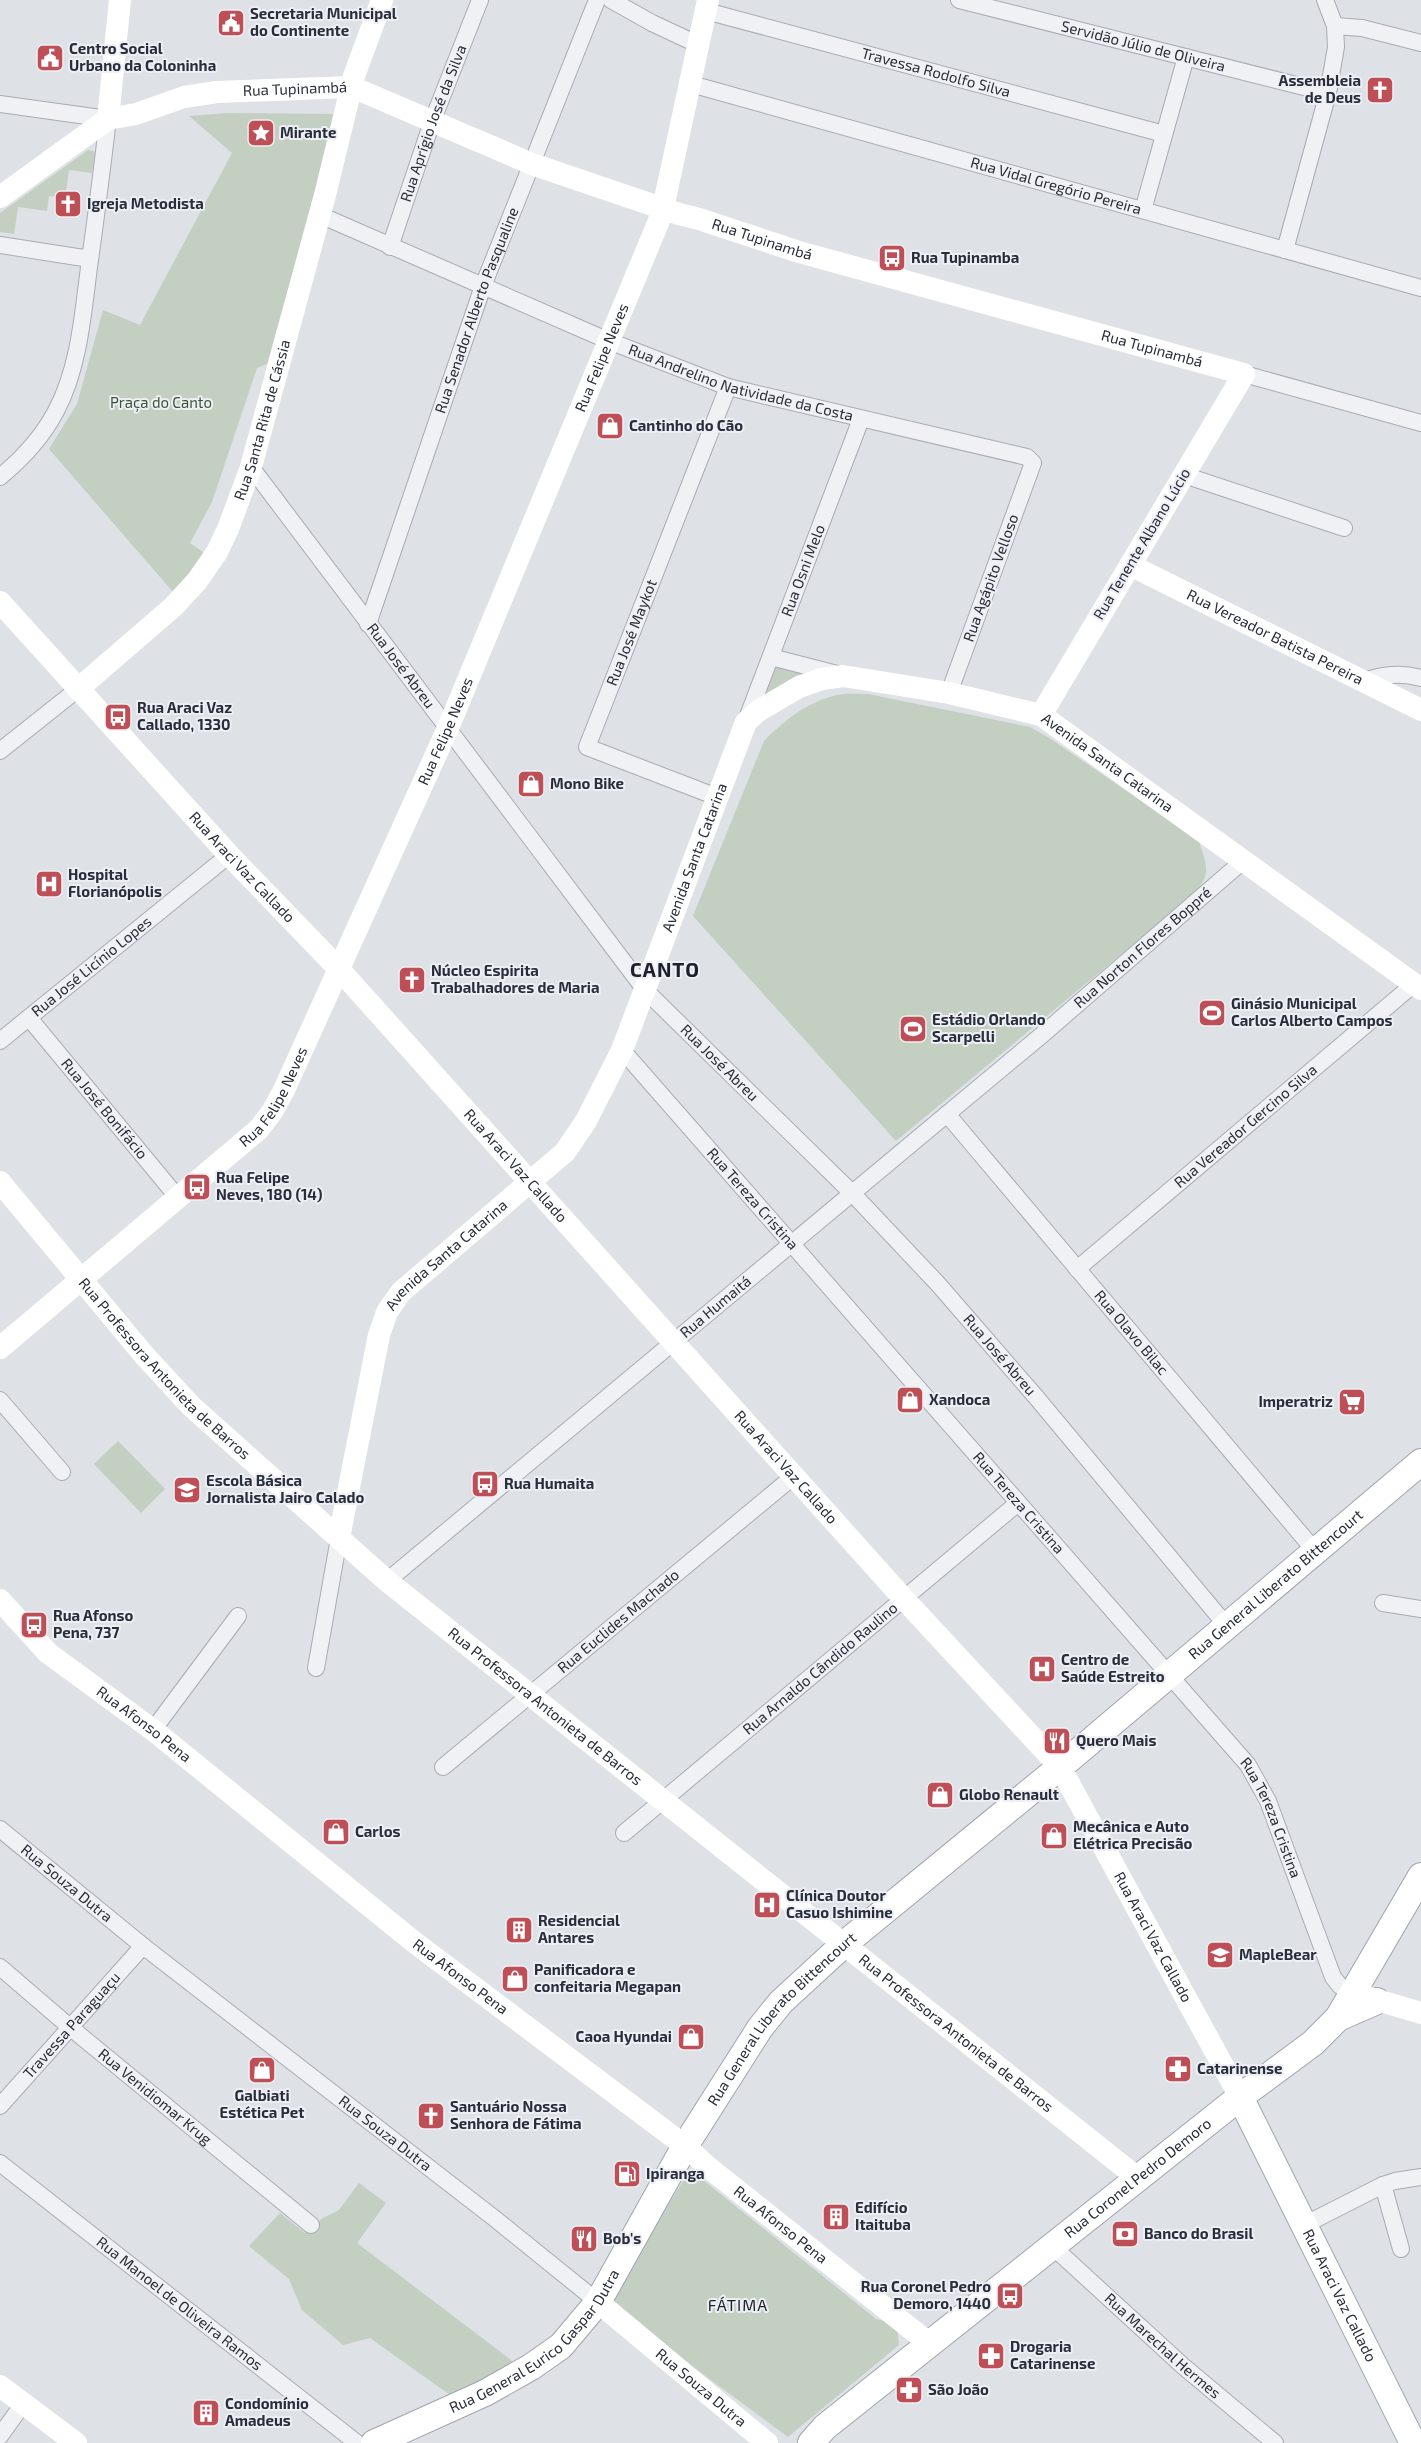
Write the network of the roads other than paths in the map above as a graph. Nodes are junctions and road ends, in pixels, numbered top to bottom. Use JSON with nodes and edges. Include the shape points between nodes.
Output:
{"nodes":[{"id":1,"x":120,"y":0,"type":"edge"},
{"id":2,"x":382,"y":0,"type":"edge"},
{"id":3,"x":480,"y":0,"type":"edge"},
{"id":4,"x":597,"y":0,"type":"edge"},
{"id":5,"x":611,"y":0,"type":"edge"},
{"id":6,"x":959,"y":0,"type":"edge"},
{"id":7,"x":1325,"y":0,"type":"edge"},
{"id":8,"x":707,"y":6,"type":"edge"},
{"id":9,"x":1336,"y":26,"type":"junction"},
{"id":10,"x":1421,"y":43,"type":"edge"},
{"id":11,"x":699,"y":45,"type":"junction"},
{"id":12,"x":1186,"y":57,"type":"junction"},
{"id":13,"x":691,"y":84,"type":"junction"},
{"id":14,"x":352,"y":87,"type":"junction"},
{"id":15,"x":1328,"y":93,"type":"junction"},
{"id":16,"x":0,"y":104,"type":"edge"},
{"id":17,"x":108,"y":119,"type":"junction"},
{"id":18,"x":432,"y":122,"type":"junction"},
{"id":19,"x":1164,"y":134,"type":"junction"},
{"id":20,"x":532,"y":164,"type":"junction"},
{"id":21,"x":0,"y":197,"type":"edge"},
{"id":22,"x":663,"y":208,"type":"junction"},
{"id":23,"x":1143,"y":210,"type":"junction"},
{"id":24,"x":320,"y":215,"type":"junction"},
{"id":25,"x":0,"y":246,"type":"edge"},
{"id":26,"x":390,"y":247,"type":"junction"},
{"id":27,"x":1285,"y":250,"type":"junction"},
{"id":28,"x":90,"y":259,"type":"junction"},
{"id":29,"x":483,"y":286,"type":"junction"},
{"id":30,"x":1421,"y":288,"type":"edge"},
{"id":31,"x":609,"y":340,"type":"junction"},
{"id":32,"x":1244,"y":374,"type":"junction"},
{"id":33,"x":728,"y":387,"type":"junction"},
{"id":34,"x":861,"y":419,"type":"junction"},
{"id":35,"x":1421,"y":423,"type":"edge"},
{"id":36,"x":1033,"y":463,"type":"joint"},
{"id":37,"x":250,"y":467,"type":"junction"},
{"id":38,"x":1184,"y":475,"type":"junction"},
{"id":39,"x":0,"y":477,"type":"edge"},
{"id":40,"x":1344,"y":528,"type":"dead end"},
{"id":41,"x":1130,"y":565,"type":"junction"},
{"id":42,"x":0,"y":602,"type":"edge"},
{"id":43,"x":368,"y":624,"type":"junction"},
{"id":44,"x":771,"y":657,"type":"junction"},
{"id":45,"x":843,"y":676,"type":"junction"},
{"id":46,"x":1421,"y":678,"type":"edge"},
{"id":47,"x":1363,"y":681,"type":"junction"},
{"id":48,"x":78,"y":689,"type":"junction"},
{"id":49,"x":949,"y":693,"type":"junction"},
{"id":50,"x":1421,"y":710,"type":"edge"},
{"id":51,"x":1041,"y":715,"type":"junction"},
{"id":52,"x":746,"y":722,"type":"junction"},
{"id":53,"x":448,"y":728,"type":"junction"},
{"id":54,"x":0,"y":751,"type":"edge"},
{"id":55,"x":718,"y":797,"type":"junction"},
{"id":56,"x":230,"y":855,"type":"junction"},
{"id":57,"x":1243,"y":861,"type":"junction"},
{"id":58,"x":338,"y":968,"type":"junction"},
{"id":59,"x":1417,"y":986,"type":"edge"},
{"id":60,"x":644,"y":990,"type":"junction"},
{"id":61,"x":29,"y":1018,"type":"junction"},
{"id":62,"x":1043,"y":1034,"type":"joint"},
{"id":63,"x":0,"y":1042,"type":"edge"},
{"id":64,"x":622,"y":1050,"type":"junction"},
{"id":65,"x":947,"y":1114,"type":"junction"},
{"id":66,"x":0,"y":1182,"type":"edge"},
{"id":67,"x":529,"y":1183,"type":"junction"},
{"id":68,"x":852,"y":1193,"type":"junction"},
{"id":69,"x":179,"y":1198,"type":"junction"},
{"id":70,"x":791,"y":1244,"type":"junction"},
{"id":71,"x":1077,"y":1269,"type":"junction"},
{"id":72,"x":81,"y":1280,"type":"junction"},
{"id":73,"x":674,"y":1342,"type":"junction"},
{"id":74,"x":0,"y":1348,"type":"edge"},
{"id":75,"x":0,"y":1400,"type":"edge"},
{"id":76,"x":1421,"y":1462,"type":"edge"},
{"id":77,"x":62,"y":1472,"type":"dead end"},
{"id":78,"x":794,"y":1476,"type":"junction"},
{"id":79,"x":1018,"y":1503,"type":"junction"},
{"id":80,"x":339,"y":1538,"type":"junction"},
{"id":81,"x":1315,"y":1551,"type":"junction"},
{"id":82,"x":387,"y":1581,"type":"junction"},
{"id":83,"x":903,"y":1598,"type":"junction"},
{"id":84,"x":0,"y":1600,"type":"edge"},
{"id":85,"x":1383,"y":1603,"type":"dead end"},
{"id":86,"x":1421,"y":1609,"type":"edge"},
{"id":87,"x":238,"y":1616,"type":"dead end"},
{"id":88,"x":1226,"y":1625,"type":"junction"},
{"id":89,"x":316,"y":1668,"type":"dead end"},
{"id":90,"x":1168,"y":1674,"type":"junction"},
{"id":91,"x":530,"y":1695,"type":"junction"},
{"id":92,"x":153,"y":1730,"type":"junction"},
{"id":93,"x":443,"y":1767,"type":"dead end"},
{"id":94,"x":1060,"y":1767,"type":"junction"},
{"id":95,"x":662,"y":1801,"type":"junction"},
{"id":96,"x":0,"y":1829,"type":"edge"},
{"id":97,"x":624,"y":1833,"type":"dead end"},
{"id":98,"x":1421,"y":1876,"type":"edge"},
{"id":99,"x":843,"y":1945,"type":"junction"},
{"id":100,"x":143,"y":1946,"type":"junction"},
{"id":101,"x":0,"y":1967,"type":"edge"},
{"id":102,"x":1366,"y":1997,"type":"junction"},
{"id":103,"x":1421,"y":2013,"type":"edge"},
{"id":104,"x":71,"y":2028,"type":"junction"},
{"id":105,"x":1240,"y":2097,"type":"junction"},
{"id":106,"x":0,"y":2106,"type":"edge"},
{"id":107,"x":686,"y":2146,"type":"junction"},
{"id":108,"x":0,"y":2163,"type":"edge"},
{"id":109,"x":1421,"y":2178,"type":"edge"},
{"id":110,"x":1139,"y":2179,"type":"junction"},
{"id":111,"x":1383,"y":2185,"type":"junction"},
{"id":112,"x":311,"y":2225,"type":"dead end"},
{"id":113,"x":1304,"y":2225,"type":"junction"},
{"id":114,"x":1052,"y":2246,"type":"junction"},
{"id":115,"x":1400,"y":2249,"type":"dead end"},
{"id":116,"x":598,"y":2302,"type":"junction"},
{"id":117,"x":930,"y":2344,"type":"junction"},
{"id":118,"x":0,"y":2386,"type":"edge"},
{"id":119,"x":23,"y":2404,"type":"junction"},
{"id":120,"x":0,"y":2436,"type":"edge"},
{"id":121,"x":76,"y":2443,"type":"edge"},
{"id":122,"x":357,"y":2443,"type":"edge"},
{"id":123,"x":374,"y":2443,"type":"edge"},
{"id":124,"x":767,"y":2443,"type":"edge"},
{"id":125,"x":811,"y":2443,"type":"edge"},
{"id":126,"x":1275,"y":2443,"type":"edge"},
{"id":127,"x":1413,"y":2443,"type":"edge"}],
"edges":[{"from":1,"to":17,"type":"street"},
{"from":2,"to":14,"type":"street","name":"Rua Santa Rita de Cássia"},
{"from":3,"to":18,"type":"street","name":"Rua Aprígio José da Silva"},
{"from":4,"to":20,"type":"street","name":"Rua Senador Alberto Pasqualine"},
{"from":5,"to":11,"type":"street","via":[[652,24]]},
{"from":6,"to":12,"type":"street","name":"Servidão Júlio de Oliveira"},
{"from":7,"to":9,"type":"street"},
{"from":8,"to":11,"type":"street","name":"Rua Felipe Neves"},
{"from":8,"to":19,"type":"street","name":"Travessa Rodolfo Silva"},
{"from":9,"to":10,"type":"street","via":[[1362,28]]},
{"from":9,"to":15,"type":"street","via":[[1336,48]]},
{"from":11,"to":13,"type":"street","name":"Rua Felipe Neves"},
{"from":12,"to":15,"type":"street","name":"Servidão Júlio de Oliveira"},
{"from":12,"to":19,"type":"street"},
{"from":13,"to":22,"type":"street","name":"Rua Felipe Neves"},
{"from":13,"to":23,"type":"street","name":"Rua Vidal Gregório Pereira"},
{"from":14,"to":17,"type":"street","name":"Rua Tupinambá","via":[[216,92],[184,97],[136,114]]},
{"from":14,"to":18,"type":"street","name":"Rua Tupinambá"},
{"from":14,"to":24,"type":"street","name":"Rua Santa Rita de Cássia"},
{"from":15,"to":27,"type":"street"},
{"from":16,"to":17,"type":"street"},
{"from":17,"to":21,"type":"street"},
{"from":17,"to":28,"type":"street"},
{"from":18,"to":20,"type":"street","name":"Rua Tupinambá"},
{"from":18,"to":26,"type":"street","name":"Rua Aprígio José da Silva"},
{"from":19,"to":23,"type":"street"},
{"from":20,"to":22,"type":"street","name":"Rua Tupinambá"},
{"from":20,"to":29,"type":"street","name":"Rua Senador Alberto Pasqualine"},
{"from":22,"to":31,"type":"street","name":"Rua Felipe Neves"},
{"from":22,"to":32,"type":"street","name":"Rua Tupinambá","via":[[799,252]]},
{"from":23,"to":27,"type":"street","name":"Rua Vidal Gregório Pereira"},
{"from":24,"to":26,"type":"street","name":"Rua Andrelino Natividade da Costa"},
{"from":24,"to":37,"type":"street","name":"Rua Santa Rita de Cássia"},
{"from":25,"to":28,"type":"street"},
{"from":26,"to":29,"type":"street","name":"Rua Andrelino Natividade da Costa"},
{"from":27,"to":30,"type":"street","name":"Rua Vidal Gregório Pereira"},
{"from":28,"to":39,"type":"street","via":[[77,344],[57,410],[39,439],[19,462]]},
{"from":29,"to":31,"type":"street","name":"Rua Andrelino Natividade da Costa"},
{"from":29,"to":43,"type":"street","name":"Rua Senador Alberto Pasqualine"},
{"from":31,"to":33,"type":"street","name":"Rua Andrelino Natividade da Costa"},
{"from":31,"to":53,"type":"street","name":"Rua Felipe Neves"},
{"from":32,"to":35,"type":"street","name":"Rua Tupinambá"},
{"from":32,"to":38,"type":"street","name":"Rua Tenente Albano Lúcio"},
{"from":33,"to":34,"type":"street","name":"Rua Andrelino Natividade da Costa"},
{"from":33,"to":55,"type":"street","name":"Rua José Maykot","via":[[587,747]]},
{"from":34,"to":36,"type":"street","name":"Rua Andrelino Natividade da Costa","via":[[1027,456]]},
{"from":34,"to":44,"type":"street","name":"Rua Osni Melo"},
{"from":36,"to":49,"type":"street","name":"Rua Agápito Velloso"},
{"from":37,"to":43,"type":"street","name":"Rua José Abreu"},
{"from":37,"to":48,"type":"street","name":"Rua Santa Rita de Cássia","via":[[228,529],[197,581],[144,634]]},
{"from":38,"to":40,"type":"street"},
{"from":38,"to":41,"type":"street","name":"Rua Tenente Albano Lúcio"},
{"from":41,"to":47,"type":"street","name":"Rua Vereador Batista Pereira"},
{"from":41,"to":51,"type":"street","name":"Rua Tenente Albano Lúcio"},
{"from":42,"to":48,"type":"street","name":"Rua Araci Vaz Callado"},
{"from":43,"to":53,"type":"street","name":"Rua José Abreu"},
{"from":44,"to":45,"type":"street"},
{"from":44,"to":52,"type":"street","name":"Rua Osni Melo"},
{"from":45,"to":49,"type":"street","name":"Avenida Santa Catarina"},
{"from":45,"to":52,"type":"street","name":"Avenida Santa Catarina","via":[[799,687],[758,711]]},
{"from":46,"to":47,"type":"street","via":[[1386,674]]},
{"from":47,"to":50,"type":"street","name":"Rua Vereador Batista Pereira"},
{"from":48,"to":54,"type":"street","name":"Rua Santa Rita de Cássia"},
{"from":48,"to":56,"type":"street","name":"Rua Araci Vaz Callado"},
{"from":49,"to":51,"type":"street","name":"Avenida Santa Catarina"},
{"from":51,"to":57,"type":"street","name":"Avenida Santa Catarina"},
{"from":52,"to":55,"type":"street","name":"Avenida Santa Catarina"},
{"from":53,"to":58,"type":"street","name":"Rua Felipe Neves"},
{"from":53,"to":60,"type":"street","name":"Rua José Abreu"},
{"from":55,"to":60,"type":"street","name":"Avenida Santa Catarina"},
{"from":56,"to":58,"type":"street","name":"Rua Araci Vaz Callado"},
{"from":56,"to":61,"type":"street","name":"Rua José Licínio Lopes"},
{"from":57,"to":59,"type":"street","name":"Avenida Santa Catarina"},
{"from":57,"to":62,"type":"street","name":"Rua Norton Flores Boppré"},
{"from":58,"to":67,"type":"street","name":"Rua Araci Vaz Callado"},
{"from":58,"to":69,"type":"street","name":"Rua Felipe Neves","via":[[272,1112],[258,1130]]},
{"from":59,"to":71,"type":"street","name":"Rua Vereador Gercino Silva"},
{"from":60,"to":64,"type":"street","name":"Avenida Santa Catarina"},
{"from":60,"to":68,"type":"street","name":"Rua José Abreu"},
{"from":61,"to":63,"type":"street","name":"Rua José Licínio Lopes"},
{"from":61,"to":69,"type":"street","name":"Rua José Bonifácio"},
{"from":62,"to":65,"type":"street","name":"Rua Humaitá"},
{"from":64,"to":67,"type":"street","name":"Avenida Santa Catarina","via":[[577,1136],[565,1152]]},
{"from":64,"to":70,"type":"street","name":"Rua Tereza Cristina"},
{"from":65,"to":68,"type":"street","name":"Rua Humaitá"},
{"from":65,"to":71,"type":"street","name":"Rua Olavo Bilac"},
{"from":66,"to":72,"type":"street","name":"Rua Professora Antonieta de Barros"},
{"from":67,"to":73,"type":"street","name":"Rua Araci Vaz Callado"},
{"from":67,"to":80,"type":"street","name":"Avenida Santa Catarina","via":[[401,1292],[387,1312],[379,1335]]},
{"from":68,"to":70,"type":"street","name":"Rua Humaitá"},
{"from":68,"to":88,"type":"street","name":"Rua José Abreu","via":[[973,1323]]},
{"from":69,"to":72,"type":"street","name":"Rua Felipe Neves"},
{"from":70,"to":73,"type":"street","name":"Rua Humaitá"},
{"from":70,"to":79,"type":"street","name":"Rua Tereza Cristina"},
{"from":71,"to":81,"type":"street","name":"Rua Olavo Bilac"},
{"from":72,"to":74,"type":"street","name":"Rua Felipe Neves"},
{"from":72,"to":80,"type":"street","name":"Rua Professora Antonieta de Barros","via":[[191,1406]]},
{"from":73,"to":78,"type":"street","name":"Rua Araci Vaz Callado"},
{"from":73,"to":82,"type":"street","name":"Rua Humaitá"},
{"from":75,"to":77,"type":"street"},
{"from":76,"to":81,"type":"main road","name":"Rua General Liberato Bittencourt"},
{"from":78,"to":83,"type":"street","name":"Rua Araci Vaz Callado"},
{"from":78,"to":91,"type":"street","name":"Rua Euclides Machado"},
{"from":79,"to":83,"type":"street","name":"Rua Arnaldo Cândido Raulino"},
{"from":79,"to":90,"type":"street","name":"Rua Tereza Cristina"},
{"from":80,"to":82,"type":"street","name":"Rua Professora Antonieta de Barros"},
{"from":80,"to":89,"type":"street","name":"Avenida Santa Catarina"},
{"from":81,"to":88,"type":"main road","name":"Rua General Liberato Bittencourt"},
{"from":82,"to":91,"type":"street","name":"Rua Professora Antonieta de Barros"},
{"from":83,"to":94,"type":"street","name":"Rua Araci Vaz Callado"},
{"from":83,"to":95,"type":"street","name":"Rua Arnaldo Cândido Raulino"},
{"from":84,"to":92,"type":"street","name":"Rua Afonso Pena","via":[[48,1653]]},
{"from":85,"to":86,"type":"street"},
{"from":87,"to":92,"type":"street"},
{"from":88,"to":90,"type":"main road","name":"Rua General Liberato Bittencourt"},
{"from":90,"to":94,"type":"main road","name":"Rua General Liberato Bittencourt"},
{"from":90,"to":102,"type":"street","name":"Rua Tereza Cristina","via":[[1259,1781],[1333,1977],[1340,1986]]},
{"from":91,"to":93,"type":"street","name":"Rua Euclides Machado"},
{"from":91,"to":95,"type":"street","name":"Rua Professora Antonieta de Barros"},
{"from":92,"to":107,"type":"street","name":"Rua Afonso Pena","via":[[414,1942]]},
{"from":94,"to":99,"type":"main road","name":"Rua General Liberato Bittencourt"},
{"from":94,"to":105,"type":"street","name":"Rua Araci Vaz Callado"},
{"from":95,"to":97,"type":"street","name":"Rua Arnaldo Cândido Raulino"},
{"from":95,"to":99,"type":"street","name":"Rua Professora Antonieta de Barros"},
{"from":96,"to":100,"type":"street","name":"Rua Souza Dutra"},
{"from":98,"to":102,"type":"main road"},
{"from":99,"to":107,"type":"main road","name":"Rua General Liberato Bittencourt","via":[[781,2002],[760,2028]]},
{"from":99,"to":110,"type":"street","name":"Rua Professora Antonieta de Barros"},
{"from":100,"to":104,"type":"street","name":"Travessa Paraguaçu"},
{"from":100,"to":116,"type":"street","name":"Rua Souza Dutra"},
{"from":101,"to":104,"type":"street","name":"Rua Venidiomar Krug"},
{"from":102,"to":103,"type":"street"},
{"from":102,"to":105,"type":"main road","name":"Rua Coronel Pedro Demoro","via":[[1313,2043]]},
{"from":104,"to":106,"type":"street","name":"Travessa Paraguaçu"},
{"from":104,"to":112,"type":"street","name":"Rua Venidiomar Krug"},
{"from":105,"to":110,"type":"main road","name":"Rua Coronel Pedro Demoro"},
{"from":105,"to":113,"type":"main road","name":"Rua Araci Vaz Callado"},
{"from":107,"to":116,"type":"main road","name":"Rua General Eurico Gaspar Dutra"},
{"from":107,"to":117,"type":"street","name":"Rua Afonso Pena"},
{"from":108,"to":122,"type":"street","name":"Rua Manoel de Oliveira Ramos"},
{"from":109,"to":111,"type":"street"},
{"from":110,"to":114,"type":"main road","name":"Rua Coronel Pedro Demoro"},
{"from":111,"to":113,"type":"street"},
{"from":111,"to":115,"type":"street"},
{"from":113,"to":127,"type":"main road","name":"Rua Araci Vaz Callado"},
{"from":114,"to":117,"type":"main road","name":"Rua Coronel Pedro Demoro"},
{"from":114,"to":126,"type":"street","name":"Rua Marechal Hermes","via":[[1176,2360]]},
{"from":116,"to":123,"type":"main road","name":"Rua General Eurico Gaspar Dutra","via":[[561,2346],[531,2367],[485,2393]]},
{"from":116,"to":124,"type":"street","name":"Rua Souza Dutra"},
{"from":117,"to":125,"type":"main road","name":"Rua Coronel Pedro Demoro","via":[[825,2427]]},
{"from":118,"to":119,"type":"street"},
{"from":119,"to":120,"type":"street"},
{"from":119,"to":121,"type":"street"}]}
